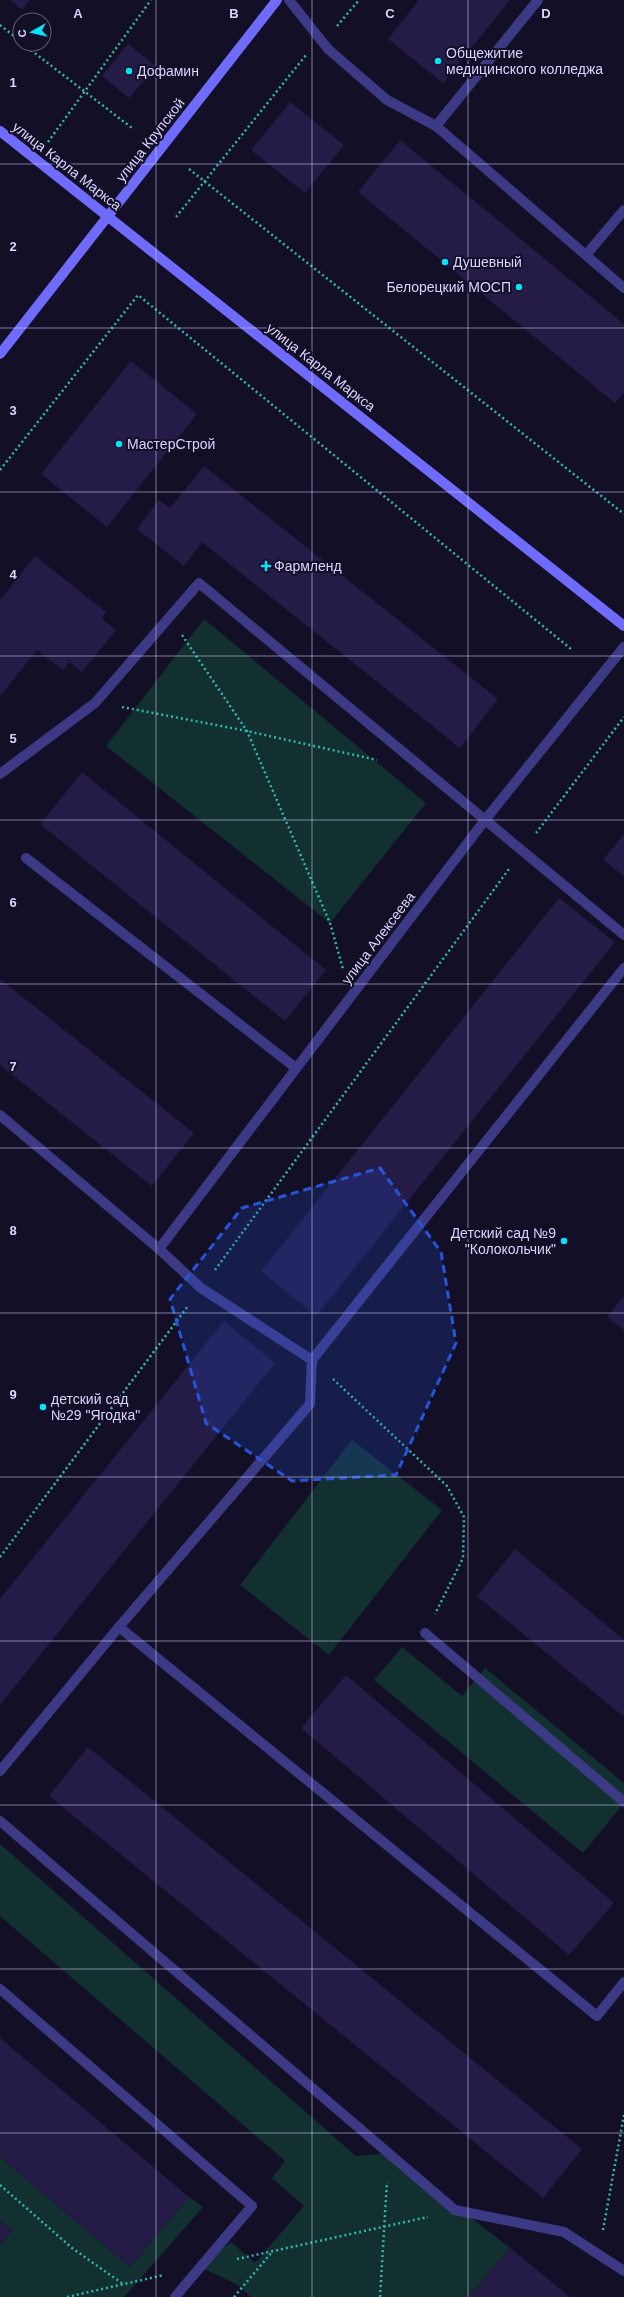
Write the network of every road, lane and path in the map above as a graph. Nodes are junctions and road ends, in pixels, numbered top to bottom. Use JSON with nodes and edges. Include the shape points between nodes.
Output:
{"nodes":[{"id":1,"x":151,"y":0,"type":"edge"},
{"id":2,"x":277,"y":0,"type":"edge"},
{"id":3,"x":289,"y":0,"type":"edge"},
{"id":4,"x":359,"y":0,"type":"edge"},
{"id":5,"x":538,"y":0,"type":"edge"},
{"id":6,"x":0,"y":25,"type":"edge"},
{"id":7,"x":12,"y":35,"type":"edge"},
{"id":8,"x":319,"y":39,"type":"junction"},
{"id":9,"x":33,"y":52,"type":"edge"},
{"id":10,"x":83,"y":92,"type":"junction"},
{"id":11,"x":436,"y":126,"type":"junction"},
{"id":12,"x":132,"y":128,"type":"dead end"},
{"id":13,"x":0,"y":131,"type":"edge"},
{"id":14,"x":45,"y":146,"type":"dead end"},
{"id":15,"x":189,"y":169,"type":"dead end"},
{"id":16,"x":205,"y":181,"type":"junction"},
{"id":17,"x":624,"y":210,"type":"edge"},
{"id":18,"x":107,"y":216,"type":"junction"},
{"id":19,"x":176,"y":218,"type":"dead end"},
{"id":20,"x":586,"y":255,"type":"junction"},
{"id":21,"x":624,"y":288,"type":"edge"},
{"id":22,"x":0,"y":354,"type":"edge"},
{"id":23,"x":0,"y":470,"type":"edge"},
{"id":24,"x":624,"y":514,"type":"edge"},
{"id":25,"x":170,"y":617,"type":"junction"},
{"id":26,"x":624,"y":626,"type":"edge"},
{"id":27,"x":624,"y":647,"type":"edge"},
{"id":28,"x":571,"y":649,"type":"dead end"},
{"id":29,"x":96,"y":703,"type":"junction"},
{"id":30,"x":624,"y":717,"type":"edge"},
{"id":31,"x":247,"y":731,"type":"junction"},
{"id":32,"x":382,"y":761,"type":"dead end"},
{"id":33,"x":0,"y":774,"type":"edge"},
{"id":34,"x":485,"y":820,"type":"junction"},
{"id":35,"x":522,"y":851,"type":"junction"},
{"id":36,"x":26,"y":858,"type":"dead end"},
{"id":37,"x":624,"y":935,"type":"edge"},
{"id":38,"x":624,"y":968,"type":"edge"},
{"id":39,"x":351,"y":996,"type":"junction"},
{"id":40,"x":296,"y":1068,"type":"junction"},
{"id":41,"x":0,"y":1115,"type":"edge"},
{"id":42,"x":159,"y":1249,"type":"junction"},
{"id":43,"x":201,"y":1288,"type":"junction"},
{"id":44,"x":312,"y":1360,"type":"junction"},
{"id":45,"x":0,"y":1557,"type":"edge"},
{"id":46,"x":119,"y":1627,"type":"junction"},
{"id":47,"x":425,"y":1632,"type":"joint"},
{"id":48,"x":0,"y":1771,"type":"edge"},
{"id":49,"x":624,"y":1802,"type":"edge"},
{"id":50,"x":0,"y":1821,"type":"edge"},
{"id":51,"x":624,"y":1982,"type":"edge"},
{"id":52,"x":0,"y":1989,"type":"edge"},
{"id":53,"x":624,"y":2115,"type":"edge"},
{"id":54,"x":388,"y":2153,"type":"junction"},
{"id":55,"x":0,"y":2185,"type":"edge"},
{"id":56,"x":455,"y":2210,"type":"junction"},
{"id":57,"x":386,"y":2227,"type":"junction"},
{"id":58,"x":273,"y":2251,"type":"junction"},
{"id":59,"x":599,"y":2255,"type":"junction"},
{"id":60,"x":200,"y":2268,"type":"junction"},
{"id":61,"x":624,"y":2271,"type":"edge"},
{"id":62,"x":123,"y":2284,"type":"junction"},
{"id":63,"x":66,"y":2297,"type":"edge"},
{"id":64,"x":175,"y":2297,"type":"edge"},
{"id":65,"x":234,"y":2297,"type":"edge"},
{"id":66,"x":380,"y":2297,"type":"edge"}],
"edges":[{"from":1,"to":10,"type":"path"},
{"from":2,"to":18,"type":"main road","name":"улица Крупской"},
{"from":3,"to":8,"type":"street"},
{"from":4,"to":8,"type":"path","via":[[339,25]]},
{"from":5,"to":11,"type":"street"},
{"from":6,"to":7,"type":"path"},
{"from":8,"to":11,"type":"street","via":[[387,100]]},
{"from":8,"to":16,"type":"path"},
{"from":9,"to":10,"type":"path"},
{"from":10,"to":12,"type":"path"},
{"from":10,"to":14,"type":"path"},
{"from":11,"to":20,"type":"street"},
{"from":13,"to":18,"type":"main road","name":"улица Карла Маркса"},
{"from":15,"to":16,"type":"path"},
{"from":16,"to":19,"type":"path"},
{"from":16,"to":24,"type":"path"},
{"from":17,"to":20,"type":"street"},
{"from":18,"to":22,"type":"main road","name":"улица Крупской"},
{"from":18,"to":26,"type":"main road","name":"улица Карла Маркса"},
{"from":20,"to":21,"type":"street"},
{"from":23,"to":28,"type":"path","via":[[138,295]]},
{"from":25,"to":29,"type":"street"},
{"from":25,"to":31,"type":"path"},
{"from":25,"to":34,"type":"street","via":[[199,583]]},
{"from":27,"to":34,"type":"street","name":"улица Алексеева"},
{"from":29,"to":31,"type":"path"},
{"from":29,"to":33,"type":"street"},
{"from":30,"to":35,"type":"path"},
{"from":31,"to":32,"type":"path"},
{"from":31,"to":39,"type":"path","via":[[330,923]]},
{"from":34,"to":35,"type":"street"},
{"from":34,"to":39,"type":"street","name":"улица Алексеева"},
{"from":35,"to":37,"type":"street"},
{"from":35,"to":43,"type":"path"},
{"from":36,"to":40,"type":"street"},
{"from":38,"to":44,"type":"street"},
{"from":39,"to":40,"type":"street","name":"улица Алексеева"},
{"from":40,"to":42,"type":"street","name":"улица Алексеева"},
{"from":41,"to":42,"type":"street"},
{"from":42,"to":43,"type":"street"},
{"from":43,"to":44,"type":"street"},
{"from":43,"to":45,"type":"path"},
{"from":44,"to":46,"type":"street","via":[[310,1404]]},
{"from":44,"to":47,"type":"path","via":[[448,1486],[464,1517],[462,1558]]},
{"from":46,"to":48,"type":"street"},
{"from":46,"to":51,"type":"street","via":[[597,2016]]},
{"from":47,"to":49,"type":"street"},
{"from":50,"to":54,"type":"street"},
{"from":52,"to":60,"type":"street","via":[[252,2206]]},
{"from":53,"to":59,"type":"path"},
{"from":54,"to":56,"type":"street"},
{"from":54,"to":57,"type":"path"},
{"from":55,"to":62,"type":"path","via":[[72,2248]]},
{"from":56,"to":57,"type":"path"},
{"from":56,"to":59,"type":"street","via":[[564,2232]]},
{"from":57,"to":58,"type":"path"},
{"from":57,"to":66,"type":"path"},
{"from":58,"to":60,"type":"path"},
{"from":58,"to":65,"type":"path"},
{"from":59,"to":61,"type":"street"},
{"from":60,"to":62,"type":"path"},
{"from":60,"to":64,"type":"street"},
{"from":62,"to":63,"type":"path"}]}
